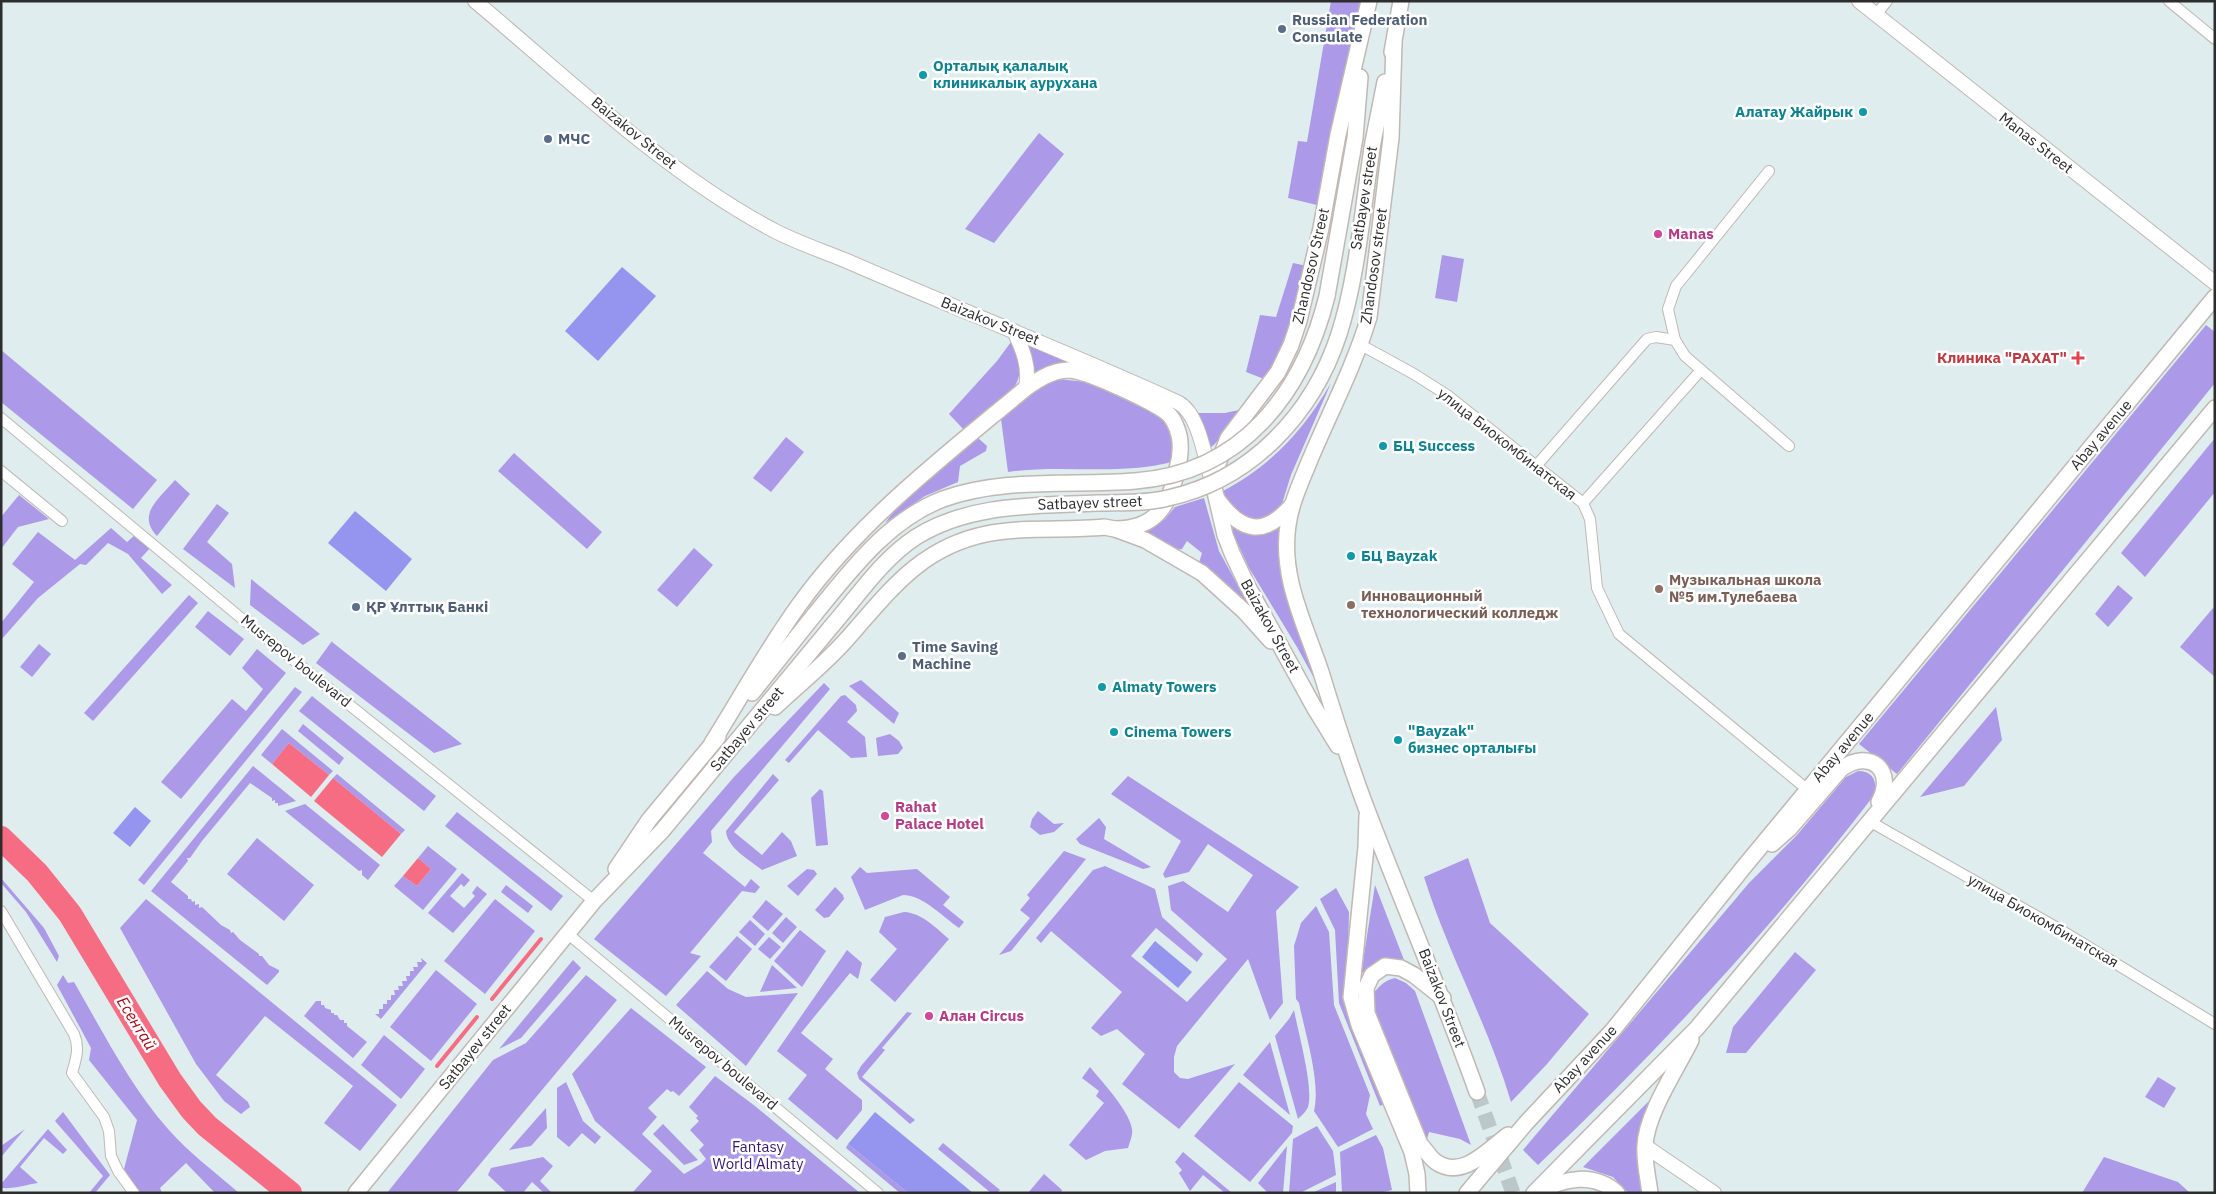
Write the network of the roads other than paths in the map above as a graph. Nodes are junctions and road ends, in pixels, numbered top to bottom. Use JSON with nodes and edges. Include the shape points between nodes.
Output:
{"nodes":[{"id":1,"x":475,"y":1,"type":"edge"},
{"id":2,"x":1369,"y":1,"type":"edge"},
{"id":3,"x":1401,"y":1,"type":"edge"},
{"id":4,"x":1859,"y":1,"type":"edge"},
{"id":5,"x":1887,"y":1,"type":"edge"},
{"id":6,"x":2169,"y":1,"type":"edge"},
{"id":7,"x":1876,"y":16,"type":"junction"},
{"id":8,"x":1363,"y":34,"type":"junction"},
{"id":9,"x":2215,"y":39,"type":"edge"},
{"id":10,"x":1394,"y":42,"type":"junction"},
{"id":11,"x":1769,"y":171,"type":"dead end"},
{"id":12,"x":2215,"y":283,"type":"edge"},
{"id":13,"x":2215,"y":297,"type":"edge"},
{"id":14,"x":1014,"y":331,"type":"junction"},
{"id":15,"x":1675,"y":340,"type":"junction"},
{"id":16,"x":1361,"y":344,"type":"junction"},
{"id":17,"x":1701,"y":370,"type":"junction"},
{"id":18,"x":1026,"y":388,"type":"junction"},
{"id":19,"x":2215,"y":408,"type":"edge"},
{"id":20,"x":1,"y":418,"type":"edge"},
{"id":21,"x":1789,"y":446,"type":"dead end"},
{"id":22,"x":1536,"y":466,"type":"junction"},
{"id":23,"x":1,"y":471,"type":"edge"},
{"id":24,"x":1212,"y":479,"type":"junction"},
{"id":25,"x":1215,"y":496,"type":"junction"},
{"id":26,"x":1583,"y":503,"type":"junction"},
{"id":27,"x":1292,"y":505,"type":"junction"},
{"id":28,"x":62,"y":521,"type":"dead end"},
{"id":29,"x":1115,"y":529,"type":"junction"},
{"id":30,"x":1289,"y":660,"type":"junction"},
{"id":31,"x":712,"y":743,"type":"junction"},
{"id":32,"x":726,"y":753,"type":"junction"},
{"id":33,"x":1351,"y":766,"type":"junction"},
{"id":34,"x":1808,"y":790,"type":"junction"},
{"id":35,"x":1367,"y":810,"type":"junction"},
{"id":36,"x":1869,"y":821,"type":"junction"},
{"id":37,"x":1743,"y":868,"type":"junction"},
{"id":38,"x":594,"y":901,"type":"junction"},
{"id":39,"x":1,"y":911,"type":"edge"},
{"id":40,"x":568,"y":934,"type":"junction"},
{"id":41,"x":1443,"y":998,"type":"junction"},
{"id":42,"x":2215,"y":1024,"type":"edge"},
{"id":43,"x":1696,"y":1028,"type":"junction"},
{"id":44,"x":1477,"y":1092,"type":"tunnel mouth"},
{"id":45,"x":1526,"y":1123,"type":"junction"},
{"id":46,"x":1645,"y":1146,"type":"junction"},
{"id":47,"x":134,"y":1193,"type":"edge"},
{"id":48,"x":356,"y":1193,"type":"edge"},
{"id":49,"x":878,"y":1193,"type":"edge"},
{"id":50,"x":1418,"y":1193,"type":"edge"},
{"id":51,"x":1467,"y":1193,"type":"edge"},
{"id":52,"x":1534,"y":1193,"type":"edge"},
{"id":53,"x":1539,"y":1193,"type":"edge"},
{"id":54,"x":1617,"y":1193,"type":"edge"},
{"id":55,"x":1650,"y":1193,"type":"edge"},
{"id":56,"x":1714,"y":1193,"type":"edge"}],
"edges":[{"from":1,"to":14,"type":"street","name":"Baizakov Street","via":[[621,124],[728,203],[776,232]]},
{"from":2,"to":8,"type":"main road"},
{"from":3,"to":10,"type":"main road","name":"Satbayev street"},
{"from":4,"to":7,"type":"street","name":"Manas Street"},
{"from":5,"to":7,"type":"street"},
{"from":6,"to":9,"type":"street"},
{"from":7,"to":12,"type":"street","name":"Manas Street"},
{"from":8,"to":24,"type":"main road","name":"Zhandosov Street","via":[[1297,329],[1278,372],[1228,438]]},
{"from":8,"to":31,"type":"main road","name":"Satbayev street","bridge":true,"via":[[1355,138],[1327,296],[1305,363],[1277,408],[1250,434],[1197,466],[1161,478],[1006,485],[967,491],[924,508],[872,547]]},
{"from":10,"to":16,"type":"main road","name":"Zhandosov street","via":[[1391,138],[1374,286]]},
{"from":10,"to":32,"type":"main road","name":"Satbayev street","bridge":true,"via":[[1373,142],[1349,297],[1338,335],[1299,412],[1268,446],[1213,483],[1166,499],[1002,507],[966,516],[916,537],[889,560]]},
{"from":11,"to":15,"type":"street","via":[[1676,286],[1668,309]]},
{"from":13,"to":34,"type":"main road","name":"Abay avenue"},
{"from":14,"to":18,"type":"street","via":[[1027,366]]},
{"from":14,"to":24,"type":"street","name":"Baizakov Street","via":[[1091,362],[1184,406],[1193,420]]},
{"from":15,"to":17,"type":"street","via":[[1684,356]]},
{"from":15,"to":22,"type":"street","via":[[1647,339]]},
{"from":16,"to":22,"type":"street","name":"улица Биокомбинатская","via":[[1446,395]]},
{"from":16,"to":27,"type":"main road","name":"Zhandosov street"},
{"from":17,"to":21,"type":"street"},
{"from":17,"to":26,"type":"street"},
{"from":18,"to":29,"type":"main road","via":[[1058,371],[1079,371],[1163,410],[1175,423],[1180,458],[1167,502],[1143,524],[1130,529]]},
{"from":18,"to":31,"type":"main road","via":[[903,491],[830,568],[800,604]]},
{"from":19,"to":36,"type":"main road"},
{"from":20,"to":38,"type":"street","name":"Musrepov boulevard","via":[[248,623]]},
{"from":22,"to":26,"type":"street","name":"улица Биокомбинатская"},
{"from":23,"to":28,"type":"street"},
{"from":24,"to":25,"type":"main road","name":"Baizakov Street"},
{"from":25,"to":27,"type":"main road","via":[[1236,519],[1251,526],[1267,526],[1284,515]]},
{"from":25,"to":30,"type":"main road","name":"Baizakov Street","via":[[1232,553]]},
{"from":26,"to":34,"type":"street","name":"улица Биокомбинатская","via":[[1590,520],[1597,588],[1619,634]]},
{"from":27,"to":33,"type":"main road","name":"Baizakov Street","via":[[1286,553],[1291,588]]},
{"from":29,"to":30,"type":"main road","via":[[1145,540],[1202,573],[1244,611]]},
{"from":29,"to":32,"type":"main road","via":[[1008,530],[984,534],[935,553],[902,577],[846,640]]},
{"from":30,"to":33,"type":"main road","name":"Baizakov Street"},
{"from":31,"to":38,"type":"main road","name":"Satbayev street","via":[[649,820]]},
{"from":32,"to":38,"type":"main road","name":"Satbayev street","via":[[662,831]]},
{"from":33,"to":35,"type":"main road","name":"Baizakov Street"},
{"from":34,"to":37,"type":"main road","name":"Abay avenue"},
{"from":35,"to":41,"type":"main road","name":"Baizakov Street"},
{"from":35,"to":50,"type":"main road","via":[[1351,997],[1359,1025],[1412,1152]]},
{"from":36,"to":37,"type":"main road","via":[[1886,786],[1885,777],[1872,763],[1865,760],[1851,762],[1841,769],[1789,829]]},
{"from":36,"to":42,"type":"street","name":"улица Биокомбинатская","via":[[2054,926]]},
{"from":36,"to":43,"type":"main road"},
{"from":37,"to":45,"type":"main road","name":"Abay avenue","via":[[1613,1030]]},
{"from":38,"to":40,"type":"main road","name":"Satbayev street"},
{"from":39,"to":47,"type":"street","via":[[74,1034],[78,1051],[72,1073],[104,1117],[111,1156]]},
{"from":40,"to":48,"type":"main road","name":"Satbayev street"},
{"from":40,"to":49,"type":"street","name":"Musrepov boulevard"},
{"from":41,"to":44,"type":"main road","name":"Baizakov Street"},
{"from":41,"to":45,"type":"main road","via":[[1401,968],[1385,966],[1372,975],[1366,988],[1367,1013],[1420,1144],[1435,1161],[1459,1168],[1473,1162]]},
{"from":43,"to":46,"type":"main road","via":[[1668,1081]]},
{"from":43,"to":52,"type":"main road"},
{"from":45,"to":51,"type":"main road","name":"Abay avenue"},
{"from":46,"to":55,"type":"main road"},
{"from":46,"to":56,"type":"street"},
{"from":53,"to":54,"type":"main road","via":[[1557,1183],[1574,1179],[1604,1184]]}]}
